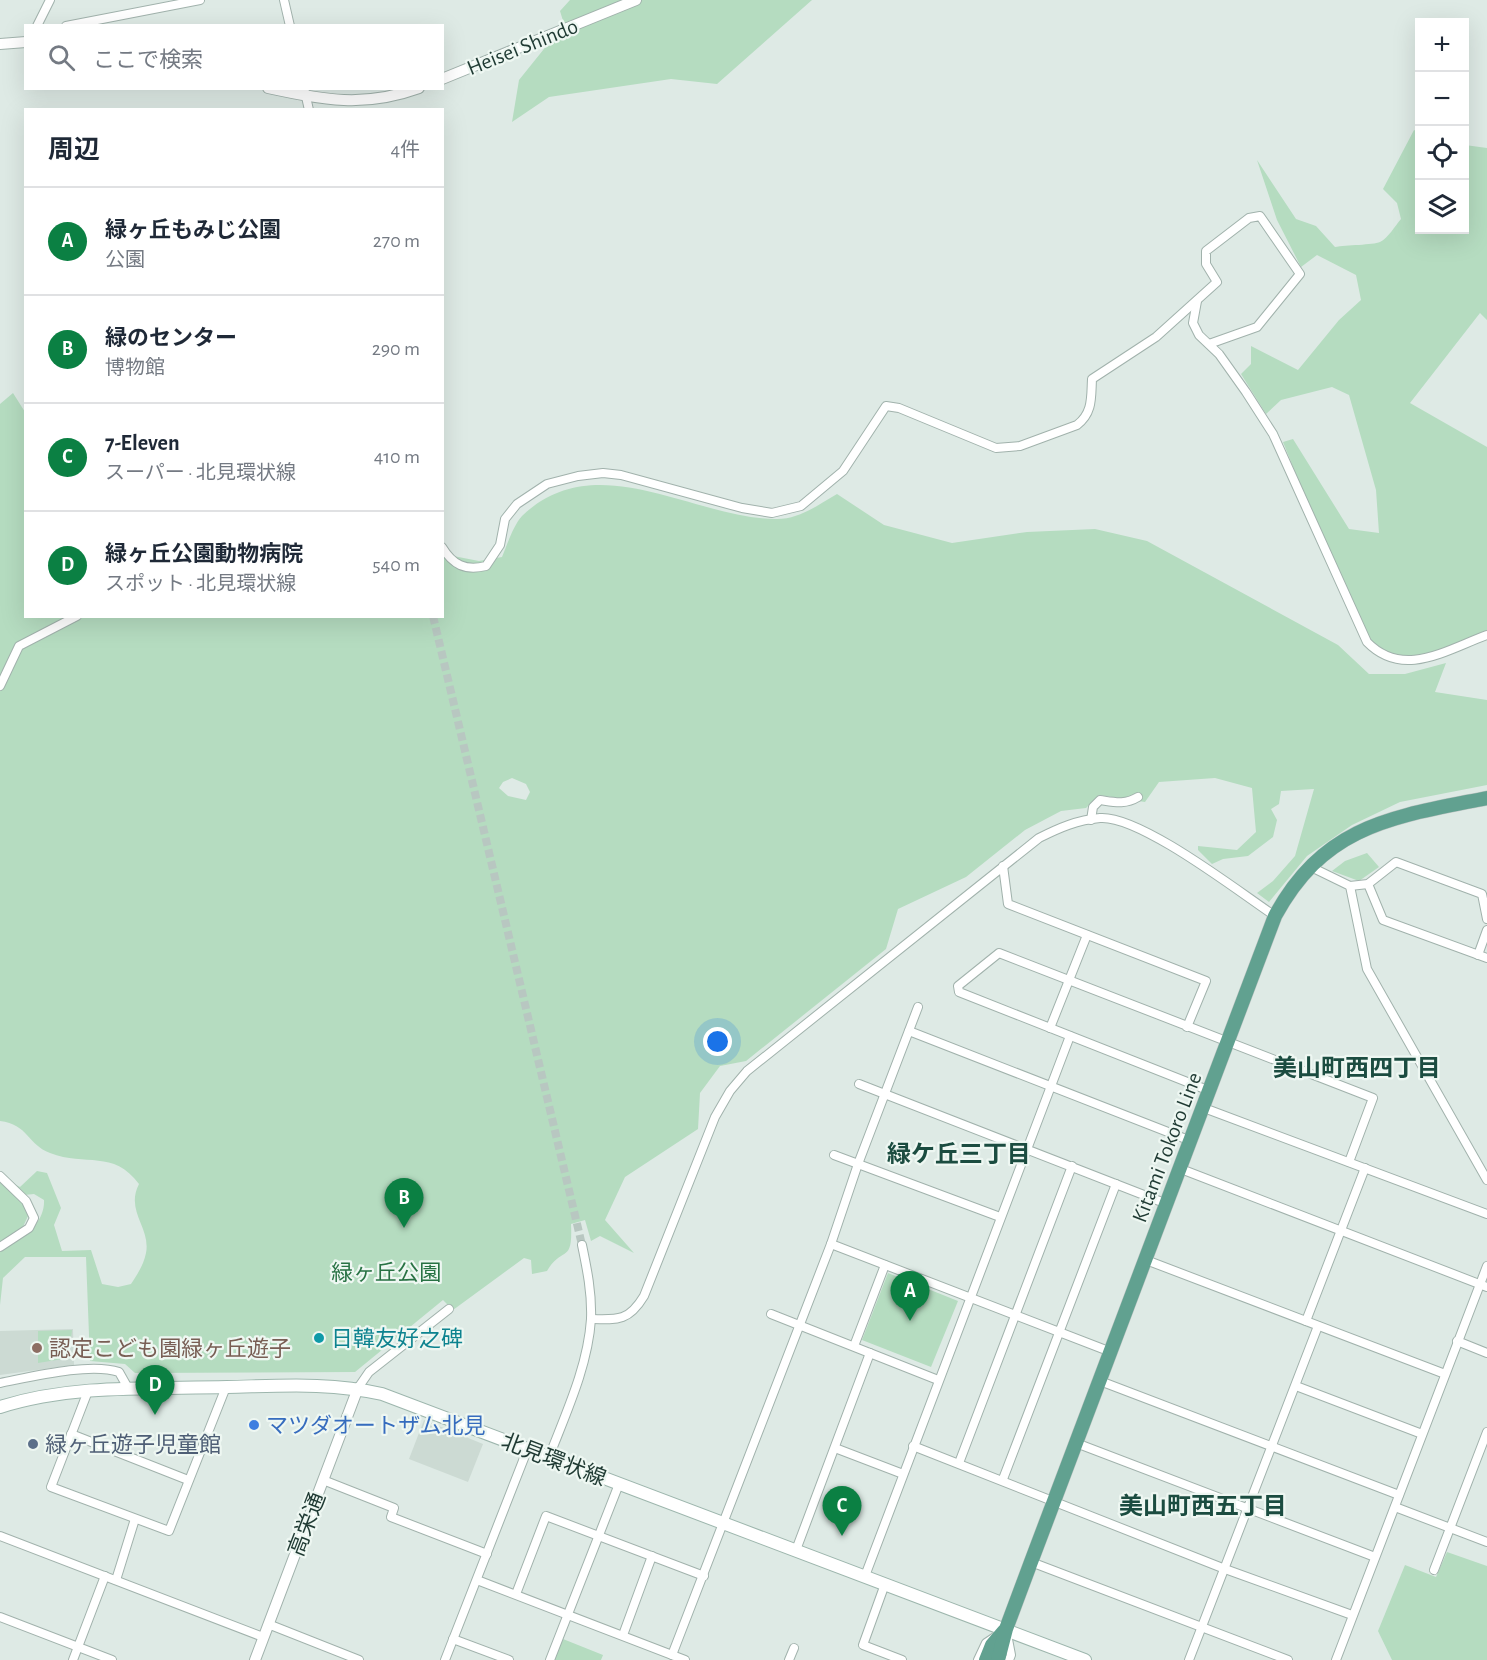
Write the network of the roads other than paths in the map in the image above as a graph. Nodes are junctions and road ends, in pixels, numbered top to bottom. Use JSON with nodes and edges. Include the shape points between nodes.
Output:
{"nodes":[{"id":1,"x":50,"y":0,"type":"edge"},
{"id":2,"x":200,"y":0,"type":"edge"},
{"id":3,"x":284,"y":0,"type":"edge"},
{"id":4,"x":636,"y":0,"type":"edge"},
{"id":5,"x":38,"y":24,"type":"edge"},
{"id":6,"x":76,"y":24,"type":"edge"},
{"id":7,"x":290,"y":24,"type":"edge"},
{"id":8,"x":24,"y":42,"type":"edge"},
{"id":9,"x":0,"y":44,"type":"edge"},
{"id":10,"x":444,"y":78,"type":"edge"},
{"id":11,"x":283,"y":90,"type":"edge"},
{"id":12,"x":411,"y":90,"type":"edge"},
{"id":13,"x":305,"y":93,"type":"edge"},
{"id":14,"x":309,"y":108,"type":"edge"},
{"id":15,"x":1197,"y":301,"type":"junction"},
{"id":16,"x":1209,"y":344,"type":"junction"},
{"id":17,"x":444,"y":549,"type":"edge"},
{"id":18,"x":73,"y":618,"type":"edge"},
{"id":19,"x":1487,"y":635,"type":"edge"},
{"id":20,"x":0,"y":686,"type":"edge"},
{"id":21,"x":1138,"y":797,"type":"dead end"},
{"id":22,"x":1487,"y":798,"type":"edge"},
{"id":23,"x":1090,"y":820,"type":"junction"},
{"id":24,"x":1003,"y":866,"type":"junction"},
{"id":25,"x":1311,"y":867,"type":"junction"},
{"id":26,"x":1368,"y":884,"type":"junction"},
{"id":27,"x":1350,"y":886,"type":"junction"},
{"id":28,"x":1275,"y":916,"type":"junction"},
{"id":29,"x":1487,"y":919,"type":"edge"},
{"id":30,"x":1487,"y":930,"type":"edge"},
{"id":31,"x":1087,"y":935,"type":"junction"},
{"id":32,"x":1483,"y":957,"type":"edge"},
{"id":33,"x":1069,"y":980,"type":"junction"},
{"id":34,"x":918,"y":1007,"type":"dead end"},
{"id":35,"x":1187,"y":1027,"type":"junction"},
{"id":36,"x":1050,"y":1028,"type":"junction"},
{"id":37,"x":909,"y":1031,"type":"junction"},
{"id":38,"x":1070,"y":1036,"type":"junction"},
{"id":39,"x":1228,"y":1043,"type":"junction"},
{"id":40,"x":859,"y":1084,"type":"dead end"},
{"id":41,"x":1050,"y":1086,"type":"junction"},
{"id":42,"x":1210,"y":1090,"type":"junction"},
{"id":43,"x":885,"y":1095,"type":"junction"},
{"id":44,"x":1204,"y":1108,"type":"junction"},
{"id":45,"x":1191,"y":1141,"type":"junction"},
{"id":46,"x":1027,"y":1148,"type":"junction"},
{"id":47,"x":834,"y":1155,"type":"dead end"},
{"id":48,"x":1349,"y":1162,"type":"junction"},
{"id":49,"x":858,"y":1164,"type":"junction"},
{"id":50,"x":1072,"y":1166,"type":"junction"},
{"id":51,"x":1365,"y":1168,"type":"junction"},
{"id":52,"x":1181,"y":1169,"type":"junction"},
{"id":53,"x":0,"y":1176,"type":"edge"},
{"id":54,"x":1487,"y":1180,"type":"edge"},
{"id":55,"x":1116,"y":1184,"type":"junction"},
{"id":56,"x":1167,"y":1204,"type":"junction"},
{"id":57,"x":1487,"y":1214,"type":"edge"},
{"id":58,"x":1000,"y":1217,"type":"junction"},
{"id":59,"x":1342,"y":1231,"type":"junction"},
{"id":60,"x":831,"y":1244,"type":"junction"},
{"id":61,"x":582,"y":1245,"type":"tunnel mouth"},
{"id":62,"x":0,"y":1247,"type":"edge"},
{"id":63,"x":1146,"y":1260,"type":"junction"},
{"id":64,"x":885,"y":1265,"type":"junction"},
{"id":65,"x":1487,"y":1266,"type":"edge"},
{"id":66,"x":1483,"y":1285,"type":"edge"},
{"id":67,"x":970,"y":1298,"type":"junction"},
{"id":68,"x":449,"y":1309,"type":"dead end"},
{"id":69,"x":771,"y":1314,"type":"dead end"},
{"id":70,"x":1016,"y":1314,"type":"junction"},
{"id":71,"x":591,"y":1319,"type":"junction"},
{"id":72,"x":1306,"y":1321,"type":"junction"},
{"id":73,"x":800,"y":1325,"type":"junction"},
{"id":74,"x":1318,"y":1326,"type":"junction"},
{"id":75,"x":1059,"y":1331,"type":"junction"},
{"id":76,"x":1457,"y":1341,"type":"junction"},
{"id":77,"x":854,"y":1346,"type":"junction"},
{"id":78,"x":1111,"y":1352,"type":"junction"},
{"id":79,"x":870,"y":1353,"type":"junction"},
{"id":80,"x":1487,"y":1353,"type":"edge"},
{"id":81,"x":1444,"y":1374,"type":"junction"},
{"id":82,"x":938,"y":1380,"type":"junction"},
{"id":83,"x":1100,"y":1381,"type":"junction"},
{"id":84,"x":0,"y":1383,"type":"edge"},
{"id":85,"x":1296,"y":1386,"type":"junction"},
{"id":86,"x":226,"y":1387,"type":"junction"},
{"id":87,"x":128,"y":1388,"type":"junction"},
{"id":88,"x":358,"y":1388,"type":"junction"},
{"id":89,"x":88,"y":1391,"type":"junction"},
{"id":90,"x":0,"y":1407,"type":"edge"},
{"id":91,"x":1487,"y":1432,"type":"edge"},
{"id":92,"x":71,"y":1434,"type":"junction"},
{"id":93,"x":1422,"y":1434,"type":"junction"},
{"id":94,"x":1076,"y":1443,"type":"junction"},
{"id":95,"x":913,"y":1446,"type":"junction"},
{"id":96,"x":1271,"y":1447,"type":"junction"},
{"id":97,"x":528,"y":1448,"type":"junction"},
{"id":98,"x":835,"y":1448,"type":"junction"},
{"id":99,"x":549,"y":1457,"type":"junction"},
{"id":100,"x":959,"y":1463,"type":"junction"},
{"id":101,"x":903,"y":1474,"type":"junction"},
{"id":102,"x":1003,"y":1479,"type":"junction"},
{"id":103,"x":188,"y":1480,"type":"junction"},
{"id":104,"x":323,"y":1480,"type":"junction"},
{"id":105,"x":619,"y":1484,"type":"junction"},
{"id":106,"x":1399,"y":1495,"type":"junction"},
{"id":107,"x":1054,"y":1501,"type":"junction"},
{"id":108,"x":1395,"y":1507,"type":"junction"},
{"id":109,"x":1248,"y":1508,"type":"junction"},
{"id":110,"x":135,"y":1519,"type":"junction"},
{"id":111,"x":724,"y":1523,"type":"junction"},
{"id":112,"x":1450,"y":1528,"type":"junction"},
{"id":113,"x":0,"y":1536,"type":"edge"},
{"id":114,"x":599,"y":1536,"type":"junction"},
{"id":115,"x":1487,"y":1542,"type":"edge"},
{"id":116,"x":796,"y":1550,"type":"junction"},
{"id":117,"x":487,"y":1554,"type":"junction"},
{"id":118,"x":652,"y":1557,"type":"junction"},
{"id":119,"x":1375,"y":1557,"type":"junction"},
{"id":120,"x":1031,"y":1562,"type":"junction"},
{"id":121,"x":1225,"y":1569,"type":"junction"},
{"id":122,"x":1434,"y":1570,"type":"dead end"},
{"id":123,"x":105,"y":1576,"type":"junction"},
{"id":124,"x":704,"y":1576,"type":"junction"},
{"id":125,"x":865,"y":1576,"type":"junction"},
{"id":126,"x":116,"y":1580,"type":"junction"},
{"id":127,"x":477,"y":1580,"type":"junction"},
{"id":128,"x":885,"y":1584,"type":"junction"},
{"id":129,"x":516,"y":1594,"type":"junction"},
{"id":130,"x":568,"y":1614,"type":"junction"},
{"id":131,"x":1352,"y":1616,"type":"junction"},
{"id":132,"x":0,"y":1617,"type":"edge"},
{"id":133,"x":268,"y":1624,"type":"junction"},
{"id":134,"x":1202,"y":1627,"type":"junction"},
{"id":135,"x":1006,"y":1629,"type":"junction"},
{"id":136,"x":623,"y":1635,"type":"junction"},
{"id":137,"x":263,"y":1637,"type":"junction"},
{"id":138,"x":453,"y":1639,"type":"junction"},
{"id":139,"x":78,"y":1647,"type":"junction"},
{"id":140,"x":794,"y":1648,"type":"dead end"},
{"id":141,"x":334,"y":1651,"type":"junction"},
{"id":142,"x":672,"y":1655,"type":"junction"},
{"id":143,"x":73,"y":1660,"type":"edge"},
{"id":144,"x":112,"y":1660,"type":"edge"},
{"id":145,"x":255,"y":1660,"type":"edge"},
{"id":146,"x":331,"y":1660,"type":"edge"},
{"id":147,"x":359,"y":1660,"type":"edge"},
{"id":148,"x":445,"y":1660,"type":"edge"},
{"id":149,"x":509,"y":1660,"type":"edge"},
{"id":150,"x":550,"y":1660,"type":"edge"},
{"id":151,"x":685,"y":1660,"type":"edge"},
{"id":152,"x":789,"y":1660,"type":"edge"},
{"id":153,"x":902,"y":1660,"type":"edge"},
{"id":154,"x":978,"y":1660,"type":"edge"},
{"id":155,"x":986,"y":1660,"type":"edge"},
{"id":156,"x":998,"y":1660,"type":"edge"},
{"id":157,"x":1009,"y":1660,"type":"edge"},
{"id":158,"x":1085,"y":1660,"type":"edge"},
{"id":159,"x":1189,"y":1660,"type":"edge"},
{"id":160,"x":1288,"y":1660,"type":"edge"},
{"id":161,"x":1336,"y":1660,"type":"edge"}],
"edges":[{"from":1,"to":5,"type":"street"},
{"from":2,"to":6,"type":"street"},
{"from":3,"to":7,"type":"street"},
{"from":4,"to":10,"type":"street","name":"Heisei Shindo"},
{"from":8,"to":9,"type":"street"},
{"from":11,"to":13,"type":"street"},
{"from":12,"to":13,"type":"street","via":[[368,101],[336,102]]},
{"from":13,"to":14,"type":"street"},
{"from":15,"to":16,"type":"street","via":[[1193,323]]},
{"from":15,"to":16,"type":"street","via":[[1217,282],[1206,264],[1206,251],[1249,218],[1260,216],[1300,274],[1257,327]]},
{"from":15,"to":17,"type":"street","via":[[1156,337],[1092,379],[1090,408],[1085,419],[1020,446],[986,446],[886,406],[843,471],[801,506],[772,513],[621,475],[592,473],[547,484],[517,504],[505,519],[500,545],[486,566],[458,566]]},
{"from":16,"to":19,"type":"street","via":[[1273,434],[1367,642],[1384,657],[1411,661]]},
{"from":18,"to":20,"type":"street","via":[[19,646]]},
{"from":21,"to":23,"type":"street","via":[[1118,803],[1100,800],[1093,807]]},
{"from":22,"to":25,"type":"main road","name":"Kitami Tokoro Line","via":[[1382,822],[1348,837]]},
{"from":23,"to":24,"type":"street","via":[[1068,823],[1039,838]]},
{"from":23,"to":28,"type":"street","via":[[1126,822],[1154,835]]},
{"from":24,"to":31,"type":"street","via":[[1008,904]]},
{"from":24,"to":71,"type":"street","via":[[747,1071],[715,1117],[636,1310],[613,1320]]},
{"from":25,"to":27,"type":"street"},
{"from":25,"to":28,"type":"main road","name":"Kitami Tokoro Line"},
{"from":26,"to":27,"type":"street"},
{"from":26,"to":29,"type":"street","via":[[1396,862],[1482,894]]},
{"from":26,"to":32,"type":"street","via":[[1383,920]]},
{"from":27,"to":54,"type":"street","via":[[1367,969]]},
{"from":28,"to":39,"type":"main road","name":"Kitami Tokoro Line"},
{"from":30,"to":32,"type":"street"},
{"from":31,"to":33,"type":"street"},
{"from":31,"to":35,"type":"street","via":[[1206,981]]},
{"from":33,"to":35,"type":"street"},
{"from":33,"to":36,"type":"street"},
{"from":33,"to":36,"type":"street","via":[[999,953],[958,986],[959,992]]},
{"from":34,"to":37,"type":"street"},
{"from":35,"to":39,"type":"street"},
{"from":36,"to":38,"type":"street"},
{"from":37,"to":41,"type":"street"},
{"from":37,"to":43,"type":"street"},
{"from":38,"to":41,"type":"street"},
{"from":38,"to":42,"type":"street"},
{"from":39,"to":42,"type":"main road","name":"Kitami Tokoro Line"},
{"from":39,"to":48,"type":"street","via":[[1373,1098]]},
{"from":40,"to":43,"type":"street"},
{"from":41,"to":45,"type":"street"},
{"from":41,"to":46,"type":"street"},
{"from":42,"to":44,"type":"main road","name":"Kitami Tokoro Line"},
{"from":43,"to":46,"type":"street"},
{"from":43,"to":49,"type":"street"},
{"from":44,"to":45,"type":"main road","name":"Kitami Tokoro Line"},
{"from":44,"to":48,"type":"street"},
{"from":45,"to":52,"type":"main road","name":"Kitami Tokoro Line"},
{"from":46,"to":50,"type":"street"},
{"from":46,"to":58,"type":"street"},
{"from":47,"to":49,"type":"street"},
{"from":48,"to":51,"type":"street"},
{"from":49,"to":58,"type":"street"},
{"from":49,"to":60,"type":"street"},
{"from":50,"to":55,"type":"street"},
{"from":50,"to":70,"type":"street"},
{"from":51,"to":57,"type":"street"},
{"from":51,"to":59,"type":"street"},
{"from":52,"to":56,"type":"main road","name":"Kitami Tokoro Line"},
{"from":52,"to":59,"type":"street"},
{"from":53,"to":62,"type":"street","via":[[26,1201],[34,1218],[29,1228]]},
{"from":55,"to":56,"type":"street"},
{"from":55,"to":75,"type":"street"},
{"from":56,"to":63,"type":"main road","name":"Kitami Tokoro Line"},
{"from":58,"to":67,"type":"street"},
{"from":59,"to":66,"type":"street"},
{"from":59,"to":72,"type":"street"},
{"from":60,"to":64,"type":"street"},
{"from":60,"to":73,"type":"street"},
{"from":61,"to":71,"type":"street"},
{"from":63,"to":72,"type":"street"},
{"from":63,"to":78,"type":"main road","name":"Kitami Tokoro Line"},
{"from":64,"to":67,"type":"street"},
{"from":64,"to":77,"type":"street"},
{"from":65,"to":66,"type":"street"},
{"from":66,"to":76,"type":"street"},
{"from":67,"to":70,"type":"street"},
{"from":67,"to":82,"type":"street"},
{"from":68,"to":88,"type":"street","via":[[369,1371]]},
{"from":69,"to":73,"type":"street"},
{"from":70,"to":75,"type":"street"},
{"from":70,"to":100,"type":"street"},
{"from":71,"to":99,"type":"street","via":[[579,1378]]},
{"from":72,"to":74,"type":"street"},
{"from":73,"to":77,"type":"street"},
{"from":73,"to":111,"type":"street"},
{"from":74,"to":81,"type":"street"},
{"from":74,"to":85,"type":"street"},
{"from":75,"to":78,"type":"street"},
{"from":75,"to":102,"type":"street"},
{"from":76,"to":80,"type":"street"},
{"from":76,"to":81,"type":"street"},
{"from":77,"to":79,"type":"street"},
{"from":78,"to":83,"type":"main road","name":"Kitami Tokoro Line"},
{"from":79,"to":82,"type":"street"},
{"from":79,"to":98,"type":"street"},
{"from":81,"to":93,"type":"street"},
{"from":82,"to":95,"type":"street"},
{"from":83,"to":94,"type":"main road","name":"Kitami Tokoro Line"},
{"from":83,"to":96,"type":"street"},
{"from":84,"to":87,"type":"street","via":[[100,1368],[119,1372]]},
{"from":85,"to":93,"type":"street"},
{"from":85,"to":96,"type":"street"},
{"from":86,"to":87,"type":"main road","name":"北見環状線"},
{"from":86,"to":88,"type":"main road","name":"北見環状線","via":[[314,1384]]},
{"from":86,"to":103,"type":"street"},
{"from":87,"to":89,"type":"main road","name":"北見環状線"},
{"from":88,"to":97,"type":"main road","name":"北見環状線"},
{"from":88,"to":104,"type":"street","name":"高栄通"},
{"from":89,"to":90,"type":"main road","name":"北見環状線"},
{"from":89,"to":92,"type":"street"},
{"from":91,"to":112,"type":"street"},
{"from":92,"to":103,"type":"street"},
{"from":92,"to":110,"type":"street","via":[[51,1487]]},
{"from":93,"to":106,"type":"street"},
{"from":94,"to":107,"type":"main road","name":"Kitami Tokoro Line"},
{"from":94,"to":109,"type":"street"},
{"from":95,"to":100,"type":"street"},
{"from":95,"to":101,"type":"street"},
{"from":96,"to":106,"type":"street"},
{"from":96,"to":109,"type":"street"},
{"from":97,"to":99,"type":"main road","name":"北見環状線"},
{"from":97,"to":117,"type":"street"},
{"from":98,"to":101,"type":"street"},
{"from":98,"to":116,"type":"street"},
{"from":99,"to":105,"type":"main road","name":"北見環状線"},
{"from":100,"to":102,"type":"street"},
{"from":101,"to":125,"type":"street"},
{"from":102,"to":107,"type":"street"},
{"from":103,"to":110,"type":"street","via":[[169,1531]]},
{"from":104,"to":117,"type":"street","via":[[394,1508],[391,1517]]},
{"from":104,"to":133,"type":"street","name":"高栄通"},
{"from":105,"to":111,"type":"main road","name":"北見環状線"},
{"from":105,"to":114,"type":"street"},
{"from":106,"to":108,"type":"street"},
{"from":107,"to":120,"type":"main road","name":"Kitami Tokoro Line"},
{"from":107,"to":121,"type":"street"},
{"from":108,"to":112,"type":"street"},
{"from":108,"to":119,"type":"street"},
{"from":109,"to":119,"type":"street"},
{"from":109,"to":121,"type":"street"},
{"from":110,"to":126,"type":"street"},
{"from":111,"to":116,"type":"main road","name":"北見環状線"},
{"from":111,"to":124,"type":"street"},
{"from":112,"to":115,"type":"street"},
{"from":112,"to":122,"type":"street"},
{"from":113,"to":123,"type":"street"},
{"from":114,"to":118,"type":"street"},
{"from":114,"to":129,"type":"street","via":[[546,1516]]},
{"from":114,"to":130,"type":"street"},
{"from":116,"to":125,"type":"main road","name":"北見環状線"},
{"from":117,"to":127,"type":"street"},
{"from":118,"to":124,"type":"street"},
{"from":118,"to":136,"type":"street"},
{"from":119,"to":131,"type":"street"},
{"from":120,"to":134,"type":"street"},
{"from":120,"to":135,"type":"main road","name":"Kitami Tokoro Line"},
{"from":121,"to":131,"type":"street"},
{"from":121,"to":134,"type":"street"},
{"from":123,"to":126,"type":"street"},
{"from":123,"to":139,"type":"street"},
{"from":124,"to":142,"type":"street"},
{"from":125,"to":128,"type":"main road","name":"北見環状線"},
{"from":126,"to":137,"type":"street"},
{"from":127,"to":129,"type":"street"},
{"from":127,"to":138,"type":"street"},
{"from":128,"to":135,"type":"main road","name":"北見環状線"},
{"from":128,"to":153,"type":"street","via":[[862,1645]]},
{"from":129,"to":130,"type":"street"},
{"from":130,"to":136,"type":"street"},
{"from":130,"to":150,"type":"street"},
{"from":131,"to":161,"type":"street"},
{"from":132,"to":139,"type":"street"},
{"from":133,"to":137,"type":"street","name":"高栄通"},
{"from":133,"to":141,"type":"street"},
{"from":134,"to":159,"type":"street"},
{"from":134,"to":160,"type":"street"},
{"from":135,"to":154,"type":"street","via":[[986,1643]]},
{"from":135,"to":155,"type":"main road","name":"Kitami Tokoro Line","via":[[992,1645]]},
{"from":135,"to":156,"type":"main road","name":"Kitami Tokoro Line"},
{"from":135,"to":157,"type":"street"},
{"from":135,"to":158,"type":"main road","name":"北見環状線"},
{"from":136,"to":142,"type":"street"},
{"from":137,"to":145,"type":"street","name":"高栄通"},
{"from":138,"to":148,"type":"street"},
{"from":138,"to":149,"type":"street"},
{"from":139,"to":143,"type":"street"},
{"from":139,"to":144,"type":"street"},
{"from":140,"to":152,"type":"street"},
{"from":141,"to":146,"type":"street"},
{"from":141,"to":147,"type":"street"},
{"from":142,"to":151,"type":"street"}]}
